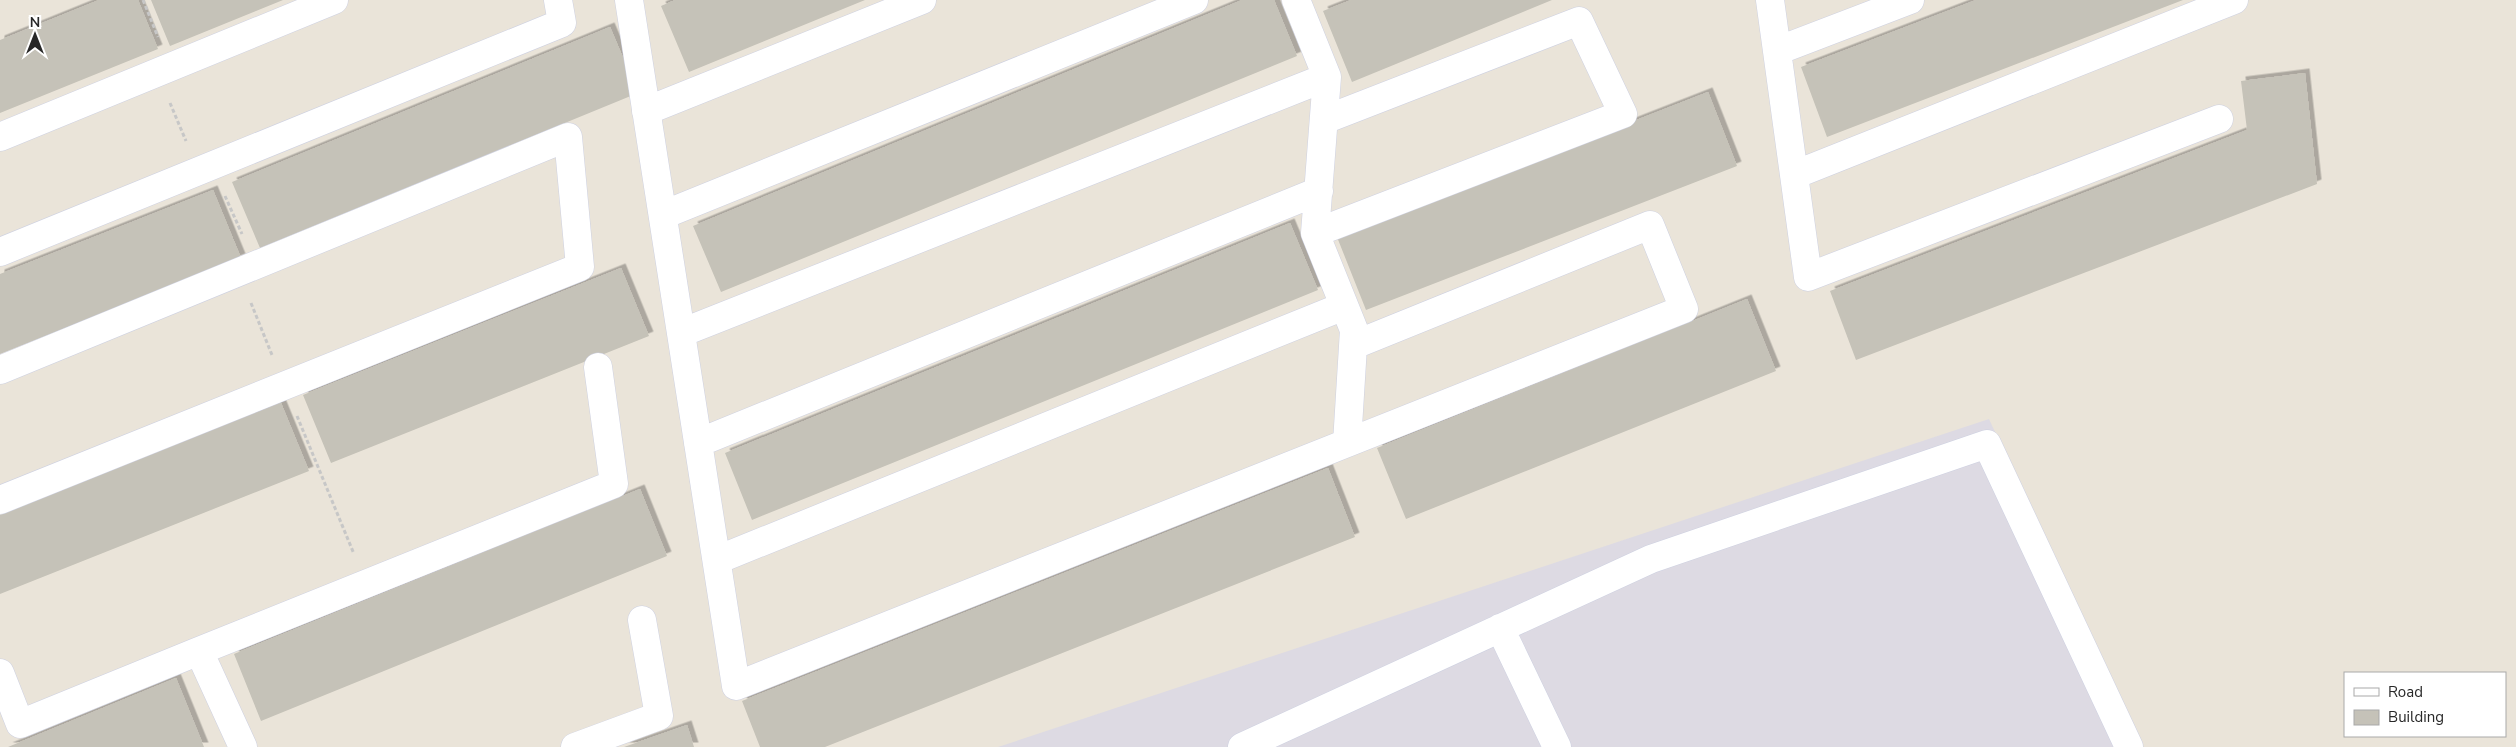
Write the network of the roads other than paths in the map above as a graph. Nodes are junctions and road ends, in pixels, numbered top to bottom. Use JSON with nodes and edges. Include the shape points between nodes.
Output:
{"nodes":[{"id":1,"x":334,"y":0,"type":"edge"},
{"id":2,"x":558,"y":0,"type":"edge"},
{"id":3,"x":629,"y":0,"type":"edge"},
{"id":4,"x":922,"y":0,"type":"edge"},
{"id":5,"x":1194,"y":0,"type":"edge"},
{"id":6,"x":1770,"y":0,"type":"edge"},
{"id":7,"x":1910,"y":0,"type":"edge"},
{"id":8,"x":2234,"y":0,"type":"edge"},
{"id":9,"x":1299,"y":1,"type":"edge"},
{"id":10,"x":1777,"y":51,"type":"junction"},
{"id":11,"x":1327,"y":78,"type":"junction"},
{"id":12,"x":646,"y":111,"type":"junction"},
{"id":13,"x":2219,"y":119,"type":"dead end"},
{"id":14,"x":1324,"y":120,"type":"junction"},
{"id":15,"x":0,"y":137,"type":"edge"},
{"id":16,"x":1794,"y":175,"type":"junction"},
{"id":17,"x":1319,"y":191,"type":"junction"},
{"id":18,"x":663,"y":215,"type":"junction"},
{"id":19,"x":1315,"y":233,"type":"junction"},
{"id":20,"x":0,"y":252,"type":"edge"},
{"id":21,"x":1344,"y":306,"type":"junction"},
{"id":22,"x":681,"y":333,"type":"junction"},
{"id":23,"x":1354,"y":345,"type":"junction"},
{"id":24,"x":598,"y":367,"type":"dead end"},
{"id":25,"x":0,"y":370,"type":"edge"},
{"id":26,"x":698,"y":443,"type":"junction"},
{"id":27,"x":1347,"y":443,"type":"junction"},
{"id":28,"x":0,"y":500,"type":"edge"},
{"id":29,"x":717,"y":560,"type":"junction"},
{"id":30,"x":642,"y":620,"type":"dead end"},
{"id":31,"x":1500,"y":628,"type":"junction"},
{"id":32,"x":198,"y":651,"type":"junction"},
{"id":33,"x":0,"y":673,"type":"edge"},
{"id":34,"x":10,"y":728,"type":"edge"},
{"id":35,"x":242,"y":747,"type":"edge"},
{"id":36,"x":574,"y":747,"type":"edge"},
{"id":37,"x":1242,"y":747,"type":"edge"},
{"id":38,"x":1557,"y":747,"type":"edge"},
{"id":39,"x":2129,"y":747,"type":"edge"}],
"edges":[{"from":1,"to":15,"type":"lane"},
{"from":2,"to":20,"type":"lane","via":[[562,23]]},
{"from":3,"to":12,"type":"lane"},
{"from":4,"to":12,"type":"lane"},
{"from":5,"to":18,"type":"lane"},
{"from":6,"to":10,"type":"lane"},
{"from":7,"to":10,"type":"lane"},
{"from":8,"to":16,"type":"lane"},
{"from":9,"to":11,"type":"lane"},
{"from":10,"to":16,"type":"lane"},
{"from":11,"to":14,"type":"lane"},
{"from":11,"to":22,"type":"lane"},
{"from":12,"to":18,"type":"lane"},
{"from":13,"to":16,"type":"lane","via":[[1808,277]]},
{"from":14,"to":17,"type":"lane"},
{"from":14,"to":19,"type":"lane","via":[[1579,21],[1623,114]]},
{"from":17,"to":19,"type":"lane"},
{"from":17,"to":26,"type":"lane"},
{"from":18,"to":22,"type":"lane"},
{"from":19,"to":21,"type":"lane"},
{"from":21,"to":23,"type":"lane","via":[[1354,330]]},
{"from":21,"to":29,"type":"lane"},
{"from":22,"to":26,"type":"lane"},
{"from":23,"to":27,"type":"lane"},
{"from":23,"to":27,"type":"lane","via":[[1650,224],[1684,309]]},
{"from":24,"to":32,"type":"lane","via":[[614,484]]},
{"from":25,"to":28,"type":"lane","via":[[568,137],[580,267]]},
{"from":26,"to":29,"type":"lane"},
{"from":27,"to":29,"type":"lane","via":[[736,686]]},
{"from":30,"to":36,"type":"lane","via":[[659,716]]},
{"from":31,"to":37,"type":"lane"},
{"from":31,"to":38,"type":"lane"},
{"from":31,"to":39,"type":"lane","via":[[1651,559],[1987,444]]},
{"from":32,"to":34,"type":"lane"},
{"from":32,"to":35,"type":"lane"},
{"from":33,"to":34,"type":"lane"}]}
